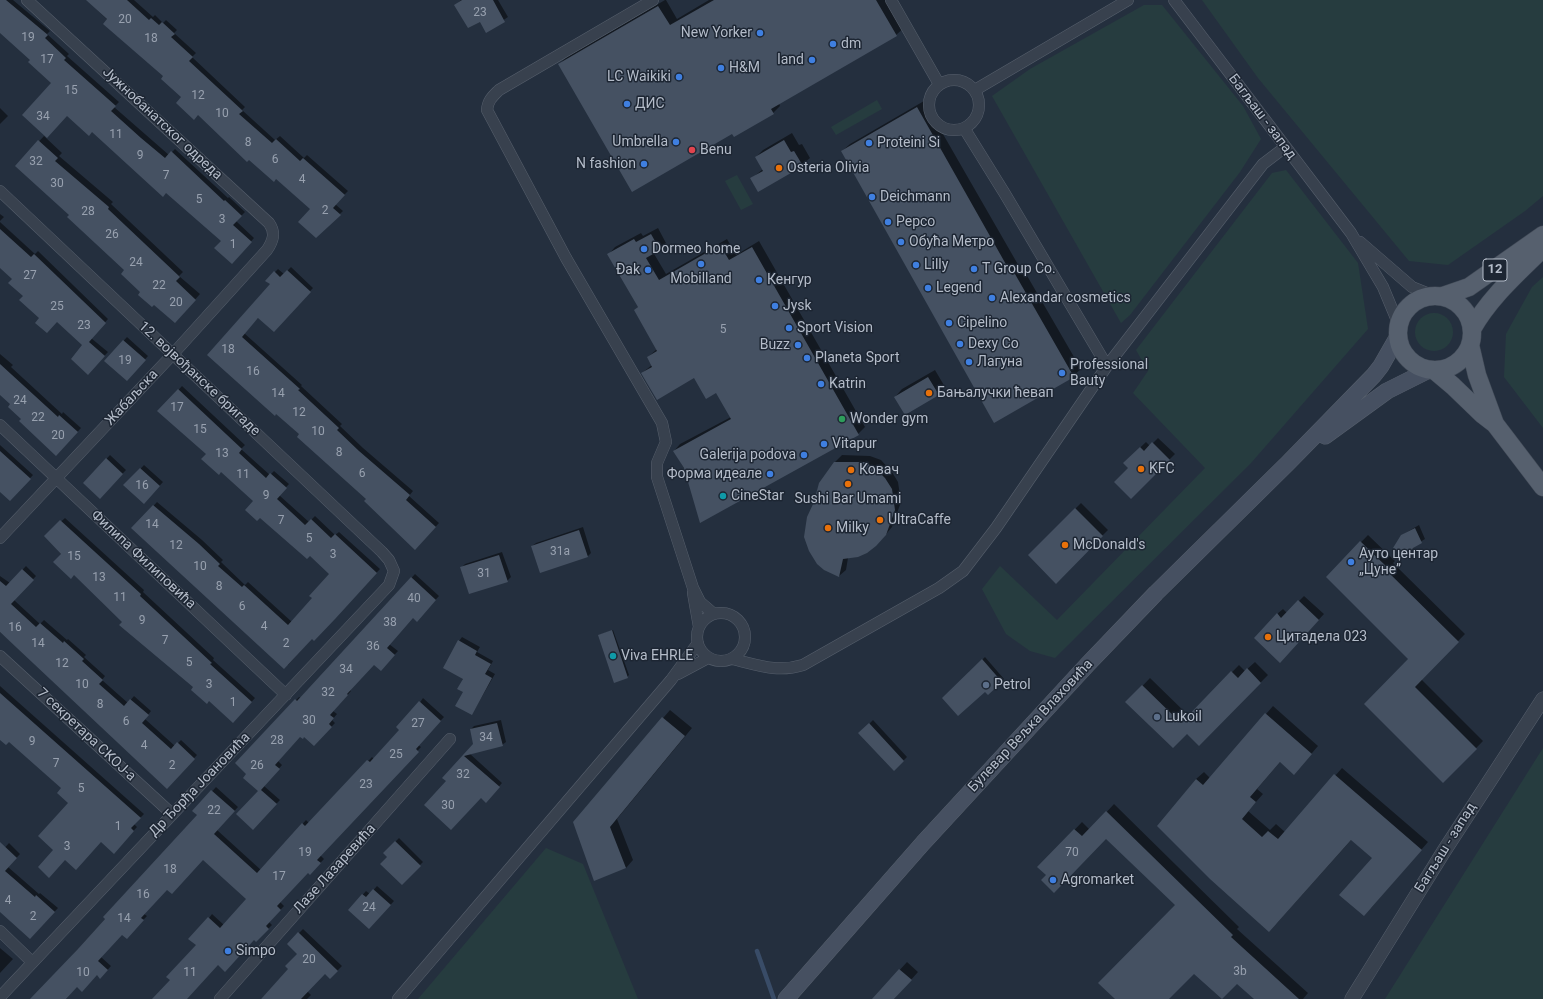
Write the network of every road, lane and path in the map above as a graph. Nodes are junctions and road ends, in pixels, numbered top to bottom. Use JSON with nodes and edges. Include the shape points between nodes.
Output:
{"nodes":[{"id":1,"x":27,"y":0,"type":"edge"},
{"id":2,"x":653,"y":0,"type":"edge"},
{"id":3,"x":891,"y":0,"type":"edge"},
{"id":4,"x":1128,"y":0,"type":"edge"},
{"id":5,"x":1174,"y":0,"type":"edge"},
{"id":6,"x":939,"y":84,"type":"junction"},
{"id":7,"x":975,"y":90,"type":"junction"},
{"id":8,"x":964,"y":128,"type":"junction"},
{"id":9,"x":1284,"y":148,"type":"junction"},
{"id":10,"x":0,"y":191,"type":"edge"},
{"id":11,"x":1351,"y":233,"type":"junction"},
{"id":12,"x":1543,"y":235,"type":"edge"},
{"id":13,"x":1543,"y":248,"type":"edge"},
{"id":14,"x":262,"y":256,"type":"joint"},
{"id":15,"x":1437,"y":296,"type":"junction"},
{"id":16,"x":1398,"y":330,"type":"junction"},
{"id":17,"x":1471,"y":337,"type":"junction"},
{"id":18,"x":173,"y":354,"type":"junction"},
{"id":19,"x":1107,"y":366,"type":"junction"},
{"id":20,"x":1432,"y":370,"type":"junction"},
{"id":21,"x":1495,"y":424,"type":"junction"},
{"id":22,"x":0,"y":425,"type":"edge"},
{"id":23,"x":1288,"y":463,"type":"junction"},
{"id":24,"x":57,"y":478,"type":"junction"},
{"id":25,"x":1543,"y":487,"type":"edge"},
{"id":26,"x":0,"y":538,"type":"edge"},
{"id":27,"x":394,"y":571,"type":"joint"},
{"id":28,"x":693,"y":588,"type":"junction"},
{"id":29,"x":714,"y":614,"type":"junction"},
{"id":30,"x":699,"y":628,"type":"junction"},
{"id":31,"x":698,"y":643,"type":"junction"},
{"id":32,"x":743,"y":648,"type":"junction"},
{"id":33,"x":0,"y":656,"type":"edge"},
{"id":34,"x":708,"y":658,"type":"junction"},
{"id":35,"x":732,"y":659,"type":"junction"},
{"id":36,"x":763,"y":667,"type":"junction"},
{"id":37,"x":674,"y":676,"type":"junction"},
{"id":38,"x":286,"y":695,"type":"junction"},
{"id":39,"x":1543,"y":699,"type":"edge"},
{"id":40,"x":450,"y":739,"type":"dead end"},
{"id":41,"x":172,"y":814,"type":"junction"},
{"id":42,"x":0,"y":931,"type":"edge"},
{"id":43,"x":32,"y":962,"type":"junction"},
{"id":44,"x":0,"y":997,"type":"edge"},
{"id":45,"x":788,"y":997,"type":"edge"},
{"id":46,"x":220,"y":999,"type":"edge"},
{"id":47,"x":398,"y":999,"type":"edge"},
{"id":48,"x":1352,"y":999,"type":"edge"}],
"edges":[{"from":1,"to":14,"type":"street","name":"Јужнобанатског одреда","via":[[269,223],[273,238]]},
{"from":2,"to":28,"type":"street","via":[[499,90],[491,97],[487,110],[558,244],[662,423],[666,442],[657,463],[657,477]]},
{"from":3,"to":6,"type":"street"},
{"from":4,"to":7,"type":"street"},
{"from":5,"to":9,"type":"street","name":"Багљаш - запад"},
{"from":6,"to":7,"type":"street","via":[[954,79]]},
{"from":6,"to":8,"type":"street","via":[[931,94],[930,114],[938,125],[944,128]]},
{"from":7,"to":8,"type":"street","via":[[978,97],[978,112]]},
{"from":8,"to":19,"type":"street"},
{"from":9,"to":11,"type":"street","name":"Багљаш - запад"},
{"from":9,"to":19,"type":"street","via":[[1263,164]]},
{"from":10,"to":18,"type":"street","name":"12. војвођанске бригаде"},
{"from":11,"to":15,"type":"street","name":"Багљаш - запад","via":[[1406,283],[1421,292]]},
{"from":11,"to":16,"type":"street","name":"Багљаш - запад","via":[[1383,288]]},
{"from":12,"to":15,"type":"main road","number":"12","via":[[1469,287]]},
{"from":13,"to":17,"type":"main road","number":"12","via":[[1497,293],[1486,307]]},
{"from":14,"to":18,"type":"street","name":"Жабаљска"},
{"from":15,"to":16,"type":"main road","number":"12","via":[[1423,297],[1407,307]]},
{"from":15,"to":17,"type":"main road","via":[[1454,300],[1463,308],[1469,317]]},
{"from":16,"to":20,"type":"main road","via":[[1401,349],[1408,359],[1418,366]]},
{"from":16,"to":23,"type":"main road","name":"Булевар Вељка Влаховића","via":[[1384,362],[1374,375]]},
{"from":17,"to":20,"type":"main road","number":"12","via":[[1466,354],[1452,366]]},
{"from":17,"to":21,"type":"main road","via":[[1477,375]]},
{"from":18,"to":24,"type":"street","name":"Жабаљска"},
{"from":18,"to":27,"type":"street","name":"12. војвођанске бригаде","via":[[382,552]]},
{"from":19,"to":36,"type":"street","via":[[964,571],[939,588],[803,665],[789,669]]},
{"from":20,"to":21,"type":"main road"},
{"from":20,"to":23,"type":"main road","name":"Булевар Вељка Влаховића","via":[[1401,383],[1378,397]]},
{"from":21,"to":25,"type":"main road"},
{"from":22,"to":24,"type":"street","name":"Филипа Филиповића"},
{"from":23,"to":45,"type":"main road","name":"Булевар Вељка Влаховића","via":[[1087,665],[923,843]]},
{"from":24,"to":26,"type":"street","name":"Жабаљска"},
{"from":24,"to":38,"type":"street","name":"Филипа Филиповића"},
{"from":27,"to":38,"type":"street","name":"Др Ђорђа Јоановића","via":[[389,585]]},
{"from":28,"to":29,"type":"street","via":[[700,602]]},
{"from":28,"to":30,"type":"street"},
{"from":29,"to":30,"type":"street","via":[[707,617]]},
{"from":29,"to":32,"type":"street","via":[[726,613],[737,619],[744,629]]},
{"from":30,"to":31,"type":"street"},
{"from":31,"to":34,"type":"street"},
{"from":31,"to":37,"type":"street"},
{"from":32,"to":35,"type":"street"},
{"from":32,"to":36,"type":"street"},
{"from":33,"to":41,"type":"street","name":"7 секретара СКОЈ-а"},
{"from":34,"to":35,"type":"street","via":[[720,662]]},
{"from":34,"to":37,"type":"street"},
{"from":35,"to":36,"type":"street"},
{"from":37,"to":47,"type":"street"},
{"from":38,"to":41,"type":"street","name":"Др Ђорђа Јоановића"},
{"from":39,"to":48,"type":"street","name":"Багљаш - запад"},
{"from":40,"to":46,"type":"street","name":"Лазе Лазаревића"},
{"from":41,"to":43,"type":"street","name":"Др Ђорђа Јоановића"},
{"from":42,"to":43,"type":"street"},
{"from":43,"to":44,"type":"street","name":"Др Ђорђа Јоановића"}]}
